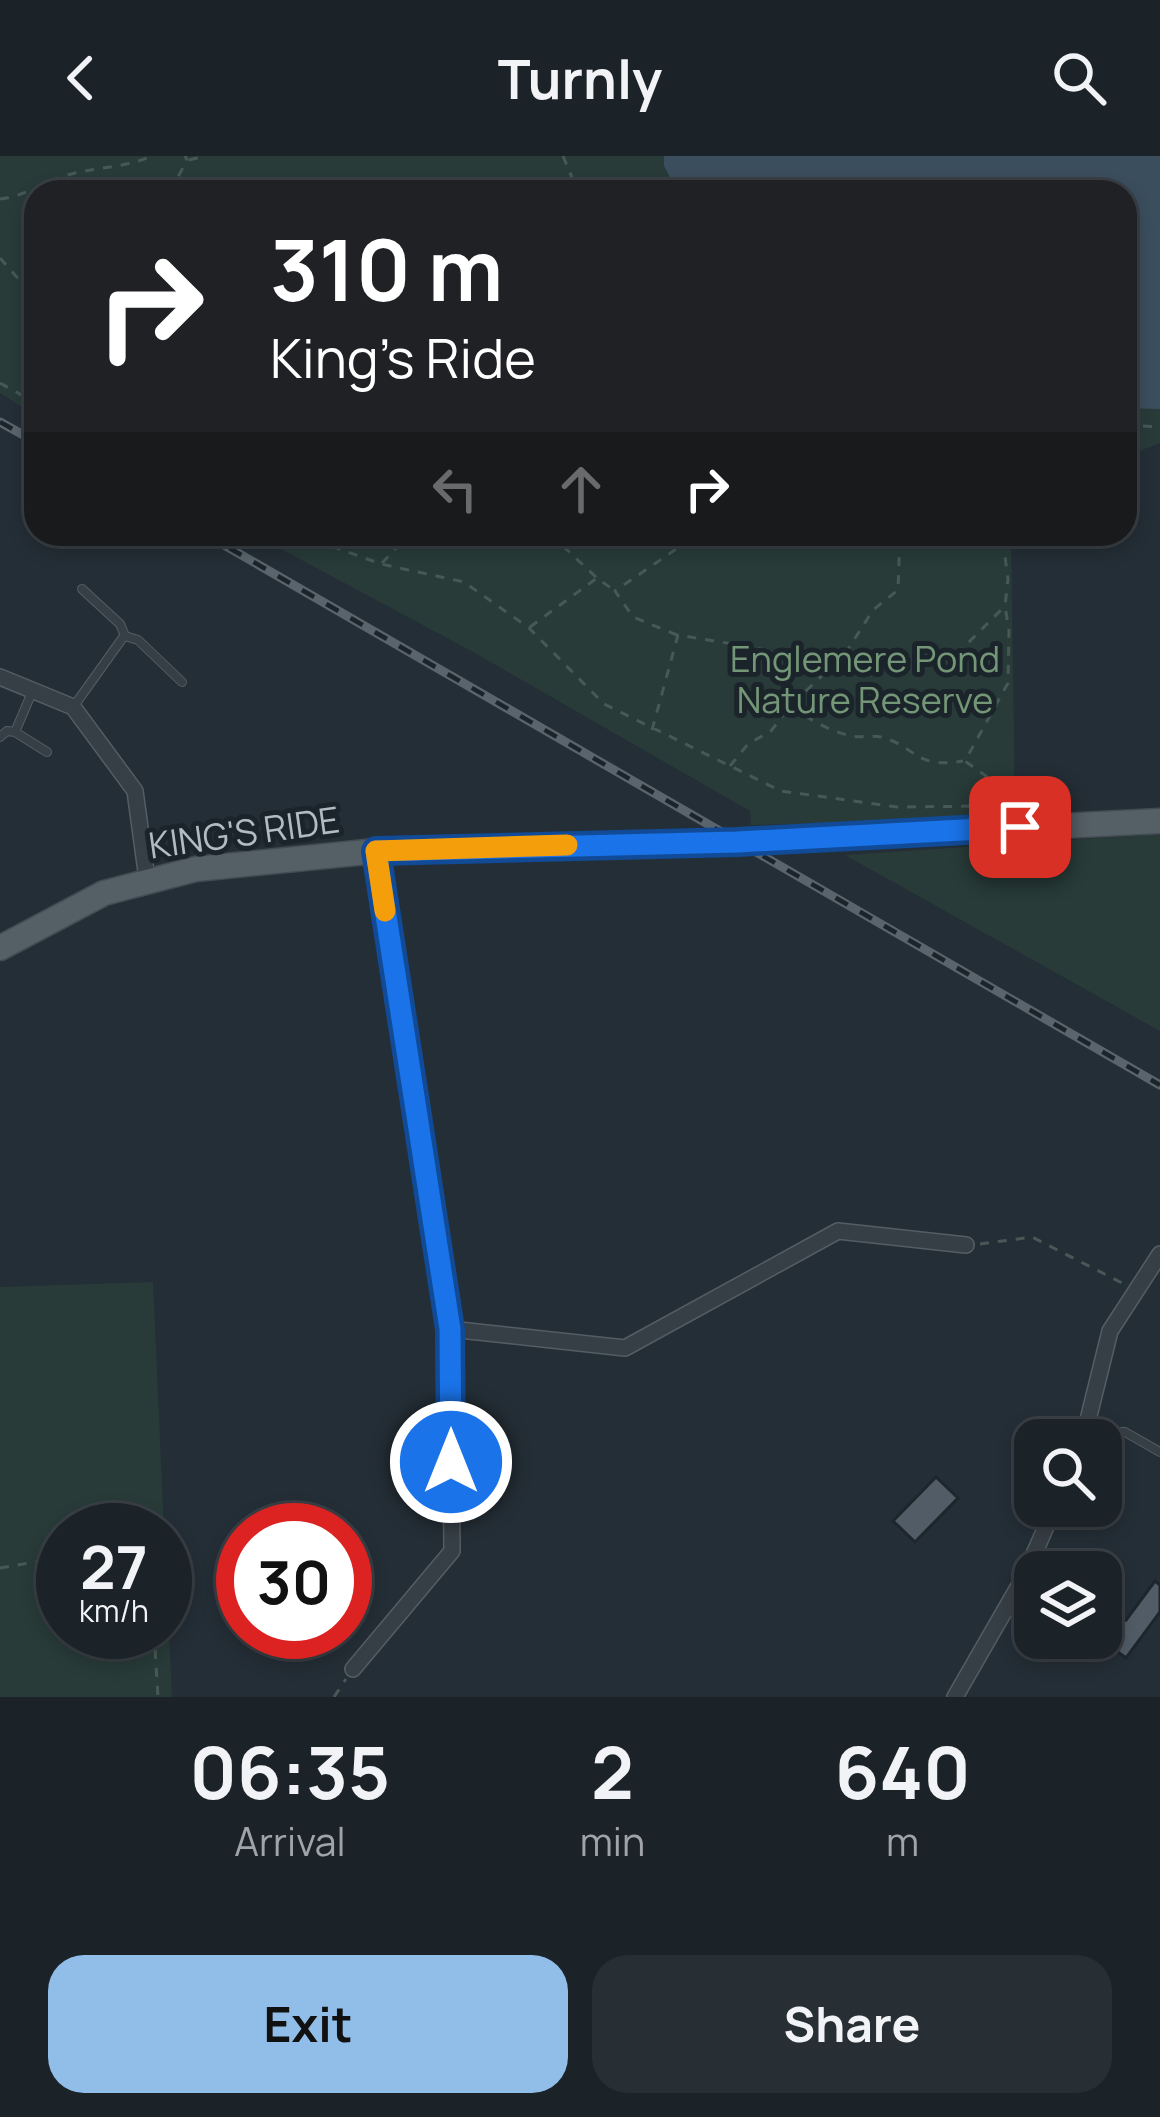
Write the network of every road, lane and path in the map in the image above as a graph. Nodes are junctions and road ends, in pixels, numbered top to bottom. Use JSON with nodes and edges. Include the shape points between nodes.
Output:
{"nodes":[{"id":1,"x":152,"y":156,"type":"edge"},
{"id":2,"x":205,"y":156,"type":"edge"},
{"id":3,"x":186,"y":158,"type":"edge"},
{"id":4,"x":56,"y":180,"type":"edge"},
{"id":5,"x":0,"y":258,"type":"edge"},
{"id":6,"x":24,"y":288,"type":"edge"},
{"id":7,"x":338,"y":546,"type":"edge"},
{"id":8,"x":398,"y":546,"type":"edge"},
{"id":9,"x":563,"y":546,"type":"edge"},
{"id":10,"x":663,"y":546,"type":"edge"},
{"id":11,"x":901,"y":546,"type":"edge"},
{"id":12,"x":1004,"y":546,"type":"edge"},
{"id":13,"x":679,"y":547,"type":"joint"},
{"id":14,"x":381,"y":564,"type":"junction"},
{"id":15,"x":597,"y":578,"type":"junction"},
{"id":16,"x":82,"y":589,"type":"dead end"},
{"id":17,"x":615,"y":592,"type":"junction"},
{"id":18,"x":1005,"y":606,"type":"junction"},
{"id":19,"x":529,"y":628,"type":"junction"},
{"id":20,"x":124,"y":635,"type":"junction"},
{"id":21,"x":678,"y":635,"type":"junction"},
{"id":22,"x":845,"y":654,"type":"junction"},
{"id":23,"x":0,"y":677,"type":"edge"},
{"id":24,"x":182,"y":682,"type":"dead end"},
{"id":25,"x":34,"y":688,"type":"junction"},
{"id":26,"x":790,"y":706,"type":"junction"},
{"id":27,"x":73,"y":707,"type":"junction"},
{"id":28,"x":652,"y":730,"type":"junction"},
{"id":29,"x":16,"y":732,"type":"junction"},
{"id":30,"x":0,"y":737,"type":"edge"},
{"id":31,"x":47,"y":752,"type":"dead end"},
{"id":32,"x":965,"y":760,"type":"junction"},
{"id":33,"x":730,"y":766,"type":"junction"},
{"id":34,"x":1160,"y":821,"type":"edge"},
{"id":35,"x":376,"y":851,"type":"junction"},
{"id":36,"x":147,"y":879,"type":"junction"},
{"id":37,"x":0,"y":947,"type":"edge"},
{"id":38,"x":966,"y":1246,"type":"joint"},
{"id":39,"x":1160,"y":1254,"type":"edge"},
{"id":40,"x":1136,"y":1291,"type":"junction"},
{"id":41,"x":450,"y":1329,"type":"junction"},
{"id":42,"x":1089,"y":1419,"type":"edge"},
{"id":43,"x":1122,"y":1432,"type":"edge"},
{"id":44,"x":1160,"y":1452,"type":"edge"},
{"id":45,"x":1045,"y":1527,"type":"edge"},
{"id":46,"x":36,"y":1562,"type":"edge"},
{"id":47,"x":0,"y":1568,"type":"edge"},
{"id":48,"x":156,"y":1659,"type":"edge"},
{"id":49,"x":353,"y":1670,"type":"joint"},
{"id":50,"x":158,"y":1697,"type":"edge"},
{"id":51,"x":334,"y":1697,"type":"edge"},
{"id":52,"x":955,"y":1697,"type":"edge"}],
"edges":[{"from":1,"to":4,"type":"path"},
{"from":2,"to":3,"type":"path"},
{"from":5,"to":6,"type":"path"},
{"from":7,"to":14,"type":"path"},
{"from":8,"to":14,"type":"path"},
{"from":9,"to":15,"type":"path"},
{"from":10,"to":13,"type":"path"},
{"from":11,"to":22,"type":"path","via":[[898,590],[873,610]]},
{"from":12,"to":18,"type":"path"},
{"from":13,"to":17,"type":"path"},
{"from":14,"to":19,"type":"path","via":[[464,582]]},
{"from":15,"to":17,"type":"path"},
{"from":15,"to":19,"type":"path"},
{"from":16,"to":20,"type":"lane"},
{"from":17,"to":21,"type":"path","via":[[633,616]]},
{"from":18,"to":22,"type":"path","via":[[959,652]]},
{"from":18,"to":32,"type":"path","via":[[1008,683]]},
{"from":19,"to":28,"type":"path","via":[[604,704]]},
{"from":20,"to":24,"type":"lane"},
{"from":20,"to":27,"type":"lane"},
{"from":21,"to":22,"type":"path","via":[[812,657]]},
{"from":21,"to":28,"type":"path"},
{"from":22,"to":26,"type":"path"},
{"from":23,"to":25,"type":"street"},
{"from":25,"to":27,"type":"street"},
{"from":25,"to":29,"type":"lane"},
{"from":26,"to":32,"type":"path","via":[[854,737],[896,743],[917,759]]},
{"from":26,"to":33,"type":"path"},
{"from":27,"to":36,"type":"street","via":[[135,790]]},
{"from":28,"to":33,"type":"path"},
{"from":29,"to":30,"type":"lane"},
{"from":29,"to":31,"type":"lane"},
{"from":32,"to":33,"type":"path","via":[[986,776],[987,806],[843,801],[781,791]]},
{"from":34,"to":35,"type":"main road","name":"KING'S RIDE","bridge":true},
{"from":35,"to":36,"type":"main road","name":"KING'S RIDE"},
{"from":35,"to":41,"type":"street"},
{"from":36,"to":37,"type":"main road","name":"KING'S RIDE","via":[[82,902]]},
{"from":38,"to":40,"type":"path","via":[[1032,1237]]},
{"from":38,"to":41,"type":"street","via":[[838,1231],[625,1348]]},
{"from":39,"to":40,"type":"street"},
{"from":40,"to":42,"type":"street","via":[[1110,1331]]},
{"from":41,"to":49,"type":"street","via":[[452,1551]]},
{"from":43,"to":44,"type":"lane"},
{"from":45,"to":52,"type":"street"},
{"from":46,"to":47,"type":"path"},
{"from":48,"to":50,"type":"path"},
{"from":49,"to":51,"type":"path"}]}
